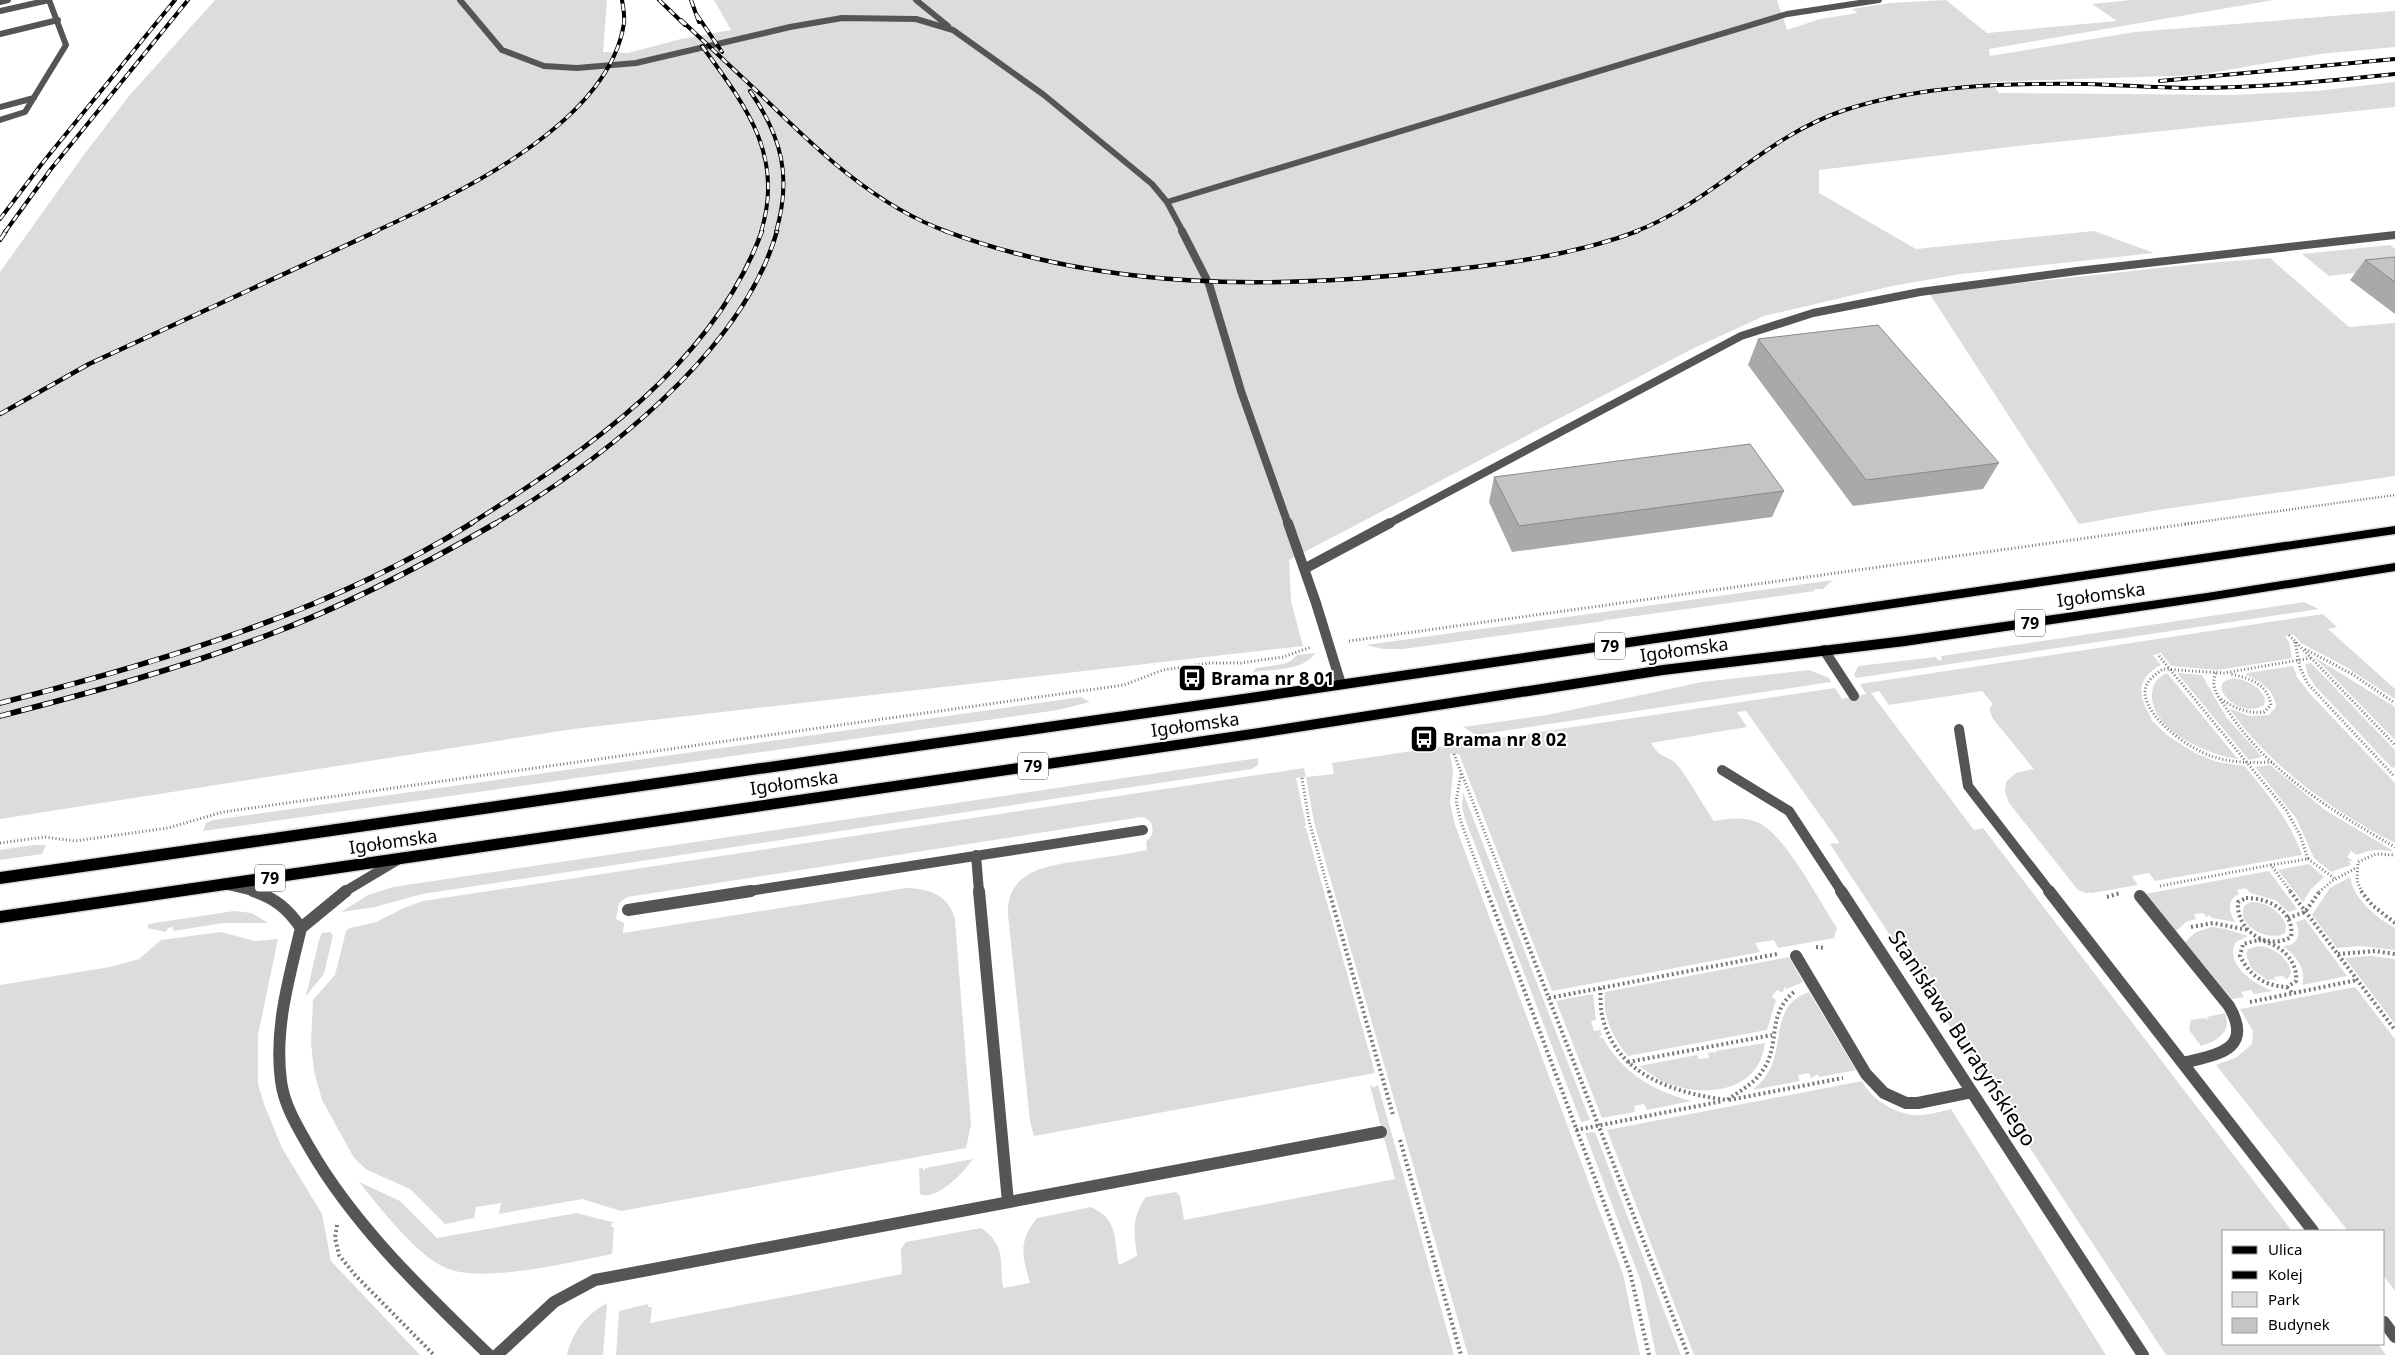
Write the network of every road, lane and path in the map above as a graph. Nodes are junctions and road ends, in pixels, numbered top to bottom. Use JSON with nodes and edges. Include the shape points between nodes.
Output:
{"nodes":[{"id":1,"x":8,"y":0,"type":"edge"},
{"id":2,"x":49,"y":0,"type":"edge"},
{"id":3,"x":460,"y":0,"type":"edge"},
{"id":4,"x":916,"y":0,"type":"edge"},
{"id":5,"x":1879,"y":0,"type":"edge"},
{"id":6,"x":1848,"y":1,"type":"edge"},
{"id":7,"x":0,"y":2,"type":"edge"},
{"id":8,"x":0,"y":11,"type":"edge"},
{"id":9,"x":58,"y":20,"type":"junction"},
{"id":10,"x":953,"y":30,"type":"junction"},
{"id":11,"x":0,"y":34,"type":"edge"},
{"id":12,"x":34,"y":98,"type":"junction"},
{"id":13,"x":0,"y":106,"type":"edge"},
{"id":14,"x":0,"y":120,"type":"edge"},
{"id":15,"x":1167,"y":202,"type":"junction"},
{"id":16,"x":2395,"y":235,"type":"edge"},
{"id":17,"x":2395,"y":495,"type":"edge"},
{"id":18,"x":2395,"y":530,"type":"edge"},
{"id":19,"x":2395,"y":567,"type":"edge"},
{"id":20,"x":1304,"y":569,"type":"junction"},
{"id":21,"x":2289,"y":635,"type":"dead end"},
{"id":22,"x":1351,"y":641,"type":"dead end"},
{"id":23,"x":2296,"y":642,"type":"junction"},
{"id":24,"x":1317,"y":645,"type":"dead end"},
{"id":25,"x":2302,"y":648,"type":"junction"},
{"id":26,"x":1824,"y":650,"type":"junction"},
{"id":27,"x":2159,"y":656,"type":"dead end"},
{"id":28,"x":2312,"y":658,"type":"junction"},
{"id":29,"x":2298,"y":660,"type":"junction"},
{"id":30,"x":2169,"y":668,"type":"junction"},
{"id":31,"x":2216,"y":672,"type":"junction"},
{"id":32,"x":2224,"y":673,"type":"junction"},
{"id":33,"x":1342,"y":684,"type":"junction"},
{"id":34,"x":1854,"y":696,"type":"dead end"},
{"id":35,"x":2220,"y":698,"type":"junction"},
{"id":36,"x":2395,"y":703,"type":"edge"},
{"id":37,"x":1959,"y":729,"type":"dead end"},
{"id":38,"x":2395,"y":745,"type":"edge"},
{"id":39,"x":1454,"y":754,"type":"dead end"},
{"id":40,"x":2272,"y":762,"type":"junction"},
{"id":41,"x":2247,"y":764,"type":"junction"},
{"id":42,"x":1722,"y":770,"type":"dead end"},
{"id":43,"x":2393,"y":772,"type":"edge"},
{"id":44,"x":1462,"y":773,"type":"junction"},
{"id":45,"x":2395,"y":777,"type":"edge"},
{"id":46,"x":1302,"y":778,"type":"dead end"},
{"id":47,"x":1144,"y":830,"type":"dead end"},
{"id":48,"x":0,"y":843,"type":"edge"},
{"id":49,"x":2395,"y":847,"type":"edge"},
{"id":50,"x":976,"y":855,"type":"junction"},
{"id":51,"x":2395,"y":855,"type":"edge"},
{"id":52,"x":403,"y":858,"type":"junction"},
{"id":53,"x":2308,"y":859,"type":"junction"},
{"id":54,"x":2271,"y":866,"type":"junction"},
{"id":55,"x":2356,"y":868,"type":"junction"},
{"id":56,"x":0,"y":878,"type":"edge"},
{"id":57,"x":2334,"y":878,"type":"junction"},
{"id":58,"x":225,"y":885,"type":"junction"},
{"id":59,"x":2140,"y":896,"type":"joint"},
{"id":60,"x":628,"y":910,"type":"dead end"},
{"id":61,"x":2305,"y":912,"type":"junction"},
{"id":62,"x":0,"y":917,"type":"edge"},
{"id":63,"x":2288,"y":918,"type":"junction"},
{"id":64,"x":2395,"y":923,"type":"edge"},
{"id":65,"x":301,"y":928,"type":"junction"},
{"id":66,"x":2248,"y":930,"type":"junction"},
{"id":67,"x":2266,"y":941,"type":"junction"},
{"id":68,"x":2177,"y":942,"type":"junction"},
{"id":69,"x":2337,"y":954,"type":"junction"},
{"id":70,"x":2395,"y":954,"type":"edge"},
{"id":71,"x":1796,"y":956,"type":"joint"},
{"id":72,"x":2357,"y":980,"type":"junction"},
{"id":73,"x":1813,"y":984,"type":"junction"},
{"id":74,"x":2287,"y":987,"type":"junction"},
{"id":75,"x":1600,"y":988,"type":"junction"},
{"id":76,"x":2292,"y":994,"type":"junction"},
{"id":77,"x":1549,"y":998,"type":"junction"},
{"id":78,"x":2245,"y":1003,"type":"dead end"},
{"id":79,"x":2395,"y":1030,"type":"edge"},
{"id":80,"x":1772,"y":1035,"type":"junction"},
{"id":81,"x":1628,"y":1062,"type":"junction"},
{"id":82,"x":2183,"y":1064,"type":"junction"},
{"id":83,"x":1850,"y":1077,"type":"dead end"},
{"id":84,"x":1972,"y":1092,"type":"junction"},
{"id":85,"x":1727,"y":1100,"type":"junction"},
{"id":86,"x":1393,"y":1117,"type":"dead end"},
{"id":87,"x":1599,"y":1125,"type":"junction"},
{"id":88,"x":1576,"y":1130,"type":"junction"},
{"id":89,"x":1381,"y":1132,"type":"dead end"},
{"id":90,"x":1399,"y":1136,"type":"dead end"},
{"id":91,"x":341,"y":1199,"type":"junction"},
{"id":92,"x":1008,"y":1202,"type":"junction"},
{"id":93,"x":2312,"y":1230,"type":"edge"},
{"id":94,"x":2385,"y":1323,"type":"edge"},
{"id":95,"x":2395,"y":1337,"type":"edge"},
{"id":96,"x":434,"y":1355,"type":"edge"},
{"id":97,"x":489,"y":1355,"type":"edge"},
{"id":98,"x":497,"y":1355,"type":"edge"},
{"id":99,"x":1461,"y":1355,"type":"edge"},
{"id":100,"x":1649,"y":1355,"type":"edge"},
{"id":101,"x":1688,"y":1355,"type":"edge"},
{"id":102,"x":2143,"y":1355,"type":"edge"}],
"edges":[{"from":1,"to":7,"type":"lane"},
{"from":2,"to":8,"type":"lane"},
{"from":2,"to":9,"type":"lane"},
{"from":3,"to":10,"type":"lane","via":[[502,50],[544,66],[577,68],[636,63],[842,18],[916,18]]},
{"from":4,"to":10,"type":"lane"},
{"from":5,"to":6,"type":"lane"},
{"from":6,"to":15,"type":"lane","via":[[1787,14]]},
{"from":9,"to":11,"type":"lane"},
{"from":9,"to":12,"type":"lane","via":[[66,45]]},
{"from":10,"to":15,"type":"lane","via":[[1118,153]]},
{"from":12,"to":13,"type":"lane"},
{"from":12,"to":14,"type":"lane","via":[[25,112]]},
{"from":15,"to":20,"type":"lane","via":[[1209,284],[1241,391]]},
{"from":16,"to":20,"type":"lane","via":[[1949,288],[1813,313],[1741,336]]},
{"from":17,"to":22,"type":"path"},
{"from":18,"to":33,"type":"main road","name":"Igołomska","number":"79"},
{"from":19,"to":26,"type":"main road","name":"Igołomska","number":"79","via":[[1905,641]]},
{"from":20,"to":33,"type":"lane"},
{"from":21,"to":23,"type":"path"},
{"from":23,"to":25,"type":"path"},
{"from":23,"to":29,"type":"path"},
{"from":24,"to":48,"type":"path","via":[[1283,657],[1163,670],[1124,686],[223,812],[168,828],[75,841],[45,837]]},
{"from":25,"to":28,"type":"path"},
{"from":25,"to":36,"type":"path","via":[[2352,674]]},
{"from":26,"to":34,"type":"lane"},
{"from":26,"to":52,"type":"main road","name":"Igołomska","number":"79","via":[[1663,670],[1259,733]]},
{"from":27,"to":30,"type":"path"},
{"from":28,"to":29,"type":"path"},
{"from":28,"to":38,"type":"path"},
{"from":29,"to":32,"type":"path"},
{"from":29,"to":43,"type":"path","via":[[2308,684]]},
{"from":30,"to":31,"type":"path"},
{"from":30,"to":41,"type":"path"},
{"from":30,"to":41,"type":"path","via":[[2156,674],[2147,686],[2149,703],[2161,723],[2201,752]]},
{"from":31,"to":32,"type":"path"},
{"from":31,"to":35,"type":"path","via":[[2213,682]]},
{"from":32,"to":35,"type":"path","via":[[2257,683],[2270,696],[2270,705],[2264,712],[2251,713]]},
{"from":33,"to":56,"type":"main road","name":"Igołomska","number":"79"},
{"from":35,"to":40,"type":"path","via":[[2239,728]]},
{"from":37,"to":82,"type":"lane","via":[[1968,786]]},
{"from":39,"to":44,"type":"path"},
{"from":40,"to":41,"type":"path"},
{"from":40,"to":49,"type":"path","via":[[2330,808]]},
{"from":41,"to":53,"type":"path","via":[[2291,817]]},
{"from":42,"to":84,"type":"lane","name":"Stanisława Buratyńskiego","via":[[1789,811]]},
{"from":43,"to":45,"type":"path"},
{"from":44,"to":77,"type":"path"},
{"from":44,"to":88,"type":"path","via":[[1456,801],[1461,822]]},
{"from":46,"to":86,"type":"path","via":[[1309,821]]},
{"from":47,"to":50,"type":"lane"},
{"from":50,"to":60,"type":"lane"},
{"from":50,"to":92,"type":"lane"},
{"from":51,"to":55,"type":"path","via":[[2369,856],[2358,862]]},
{"from":52,"to":58,"type":"main road","name":"Igołomska","number":"79"},
{"from":52,"to":65,"type":"lane","via":[[348,889]]},
{"from":53,"to":54,"type":"path"},
{"from":53,"to":57,"type":"path"},
{"from":54,"to":59,"type":"path","via":[[2136,891]]},
{"from":54,"to":61,"type":"path"},
{"from":55,"to":57,"type":"path"},
{"from":55,"to":64,"type":"path","via":[[2362,892],[2374,908]]},
{"from":57,"to":61,"type":"path"},
{"from":58,"to":62,"type":"main road","name":"Igołomska","number":"79"},
{"from":58,"to":65,"type":"lane","via":[[253,890],[282,903]]},
{"from":59,"to":68,"type":"lane"},
{"from":61,"to":63,"type":"path"},
{"from":61,"to":69,"type":"path"},
{"from":63,"to":66,"type":"path","via":[[2269,902],[2246,898],[2238,902],[2237,910],[2240,921]]},
{"from":63,"to":67,"type":"path","via":[[2291,937],[2282,941]]},
{"from":65,"to":91,"type":"lane","via":[[282,1014],[281,1082],[295,1121]]},
{"from":66,"to":67,"type":"path"},
{"from":66,"to":68,"type":"path","via":[[2205,923],[2187,930]]},
{"from":67,"to":74,"type":"path","via":[[2287,954],[2295,965],[2298,977],[2292,986]]},
{"from":67,"to":74,"type":"path","via":[[2243,944],[2240,952],[2242,962],[2260,980],[2273,986]]},
{"from":68,"to":82,"type":"lane","via":[[2229,1006],[2240,1029],[2238,1040],[2230,1047]]},
{"from":69,"to":70,"type":"path","via":[[2375,951]]},
{"from":69,"to":72,"type":"path"},
{"from":71,"to":73,"type":"lane"},
{"from":71,"to":75,"type":"path","via":[[1793,951]]},
{"from":72,"to":76,"type":"path"},
{"from":72,"to":79,"type":"path"},
{"from":73,"to":80,"type":"path","via":[[1784,1000]]},
{"from":73,"to":84,"type":"lane","via":[[1866,1074],[1884,1092],[1906,1103]]},
{"from":74,"to":76,"type":"path"},
{"from":75,"to":77,"type":"path"},
{"from":75,"to":81,"type":"path","via":[[1600,1010],[1605,1028]]},
{"from":76,"to":78,"type":"path"},
{"from":77,"to":87,"type":"path"},
{"from":80,"to":81,"type":"path"},
{"from":80,"to":85,"type":"path","via":[[1764,1068],[1753,1081]]},
{"from":81,"to":85,"type":"path","via":[[1647,1078],[1670,1090]]},
{"from":82,"to":93,"type":"lane"},
{"from":83,"to":85,"type":"path"},
{"from":84,"to":102,"type":"lane","name":"Stanisława Buratyńskiego"},
{"from":85,"to":87,"type":"path"},
{"from":87,"to":88,"type":"path"},
{"from":87,"to":101,"type":"path"},
{"from":88,"to":100,"type":"path","via":[[1630,1272]]},
{"from":89,"to":92,"type":"lane"},
{"from":90,"to":99,"type":"path"},
{"from":91,"to":96,"type":"path","via":[[335,1238],[339,1255]]},
{"from":91,"to":97,"type":"lane","via":[[394,1261]]},
{"from":92,"to":98,"type":"lane","via":[[596,1280],[554,1301]]},
{"from":94,"to":95,"type":"lane"}]}
